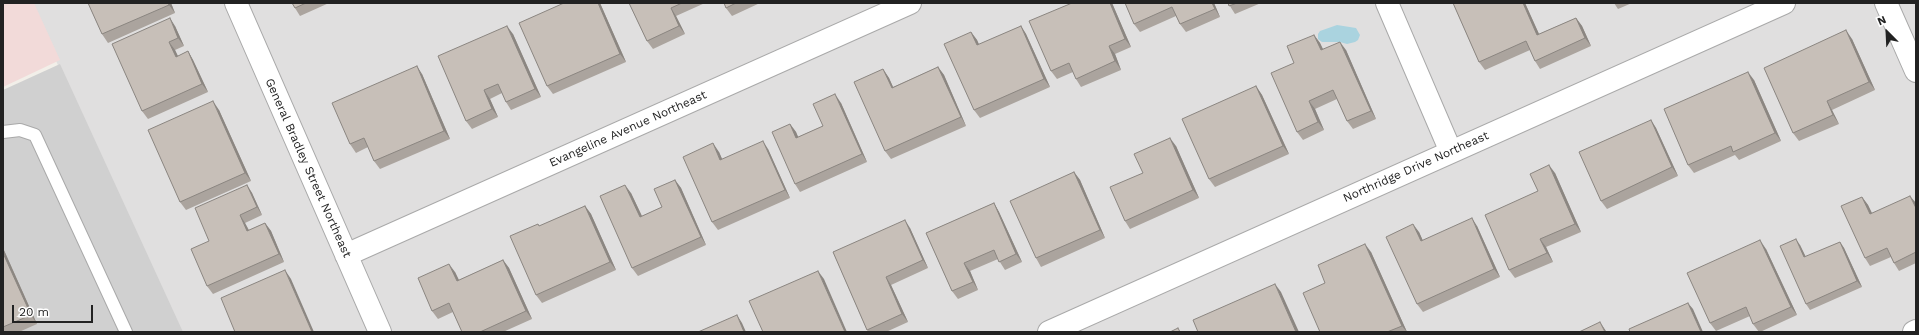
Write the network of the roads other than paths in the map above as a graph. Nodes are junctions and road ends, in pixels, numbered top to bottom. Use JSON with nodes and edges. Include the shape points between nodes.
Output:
{"nodes":[{"id":1,"x":236,"y":3,"type":"edge"},
{"id":2,"x":910,"y":3,"type":"edge"},
{"id":3,"x":1387,"y":3,"type":"edge"},
{"id":4,"x":1782,"y":3,"type":"edge"},
{"id":5,"x":1886,"y":3,"type":"edge"},
{"id":6,"x":1916,"y":71,"type":"edge"},
{"id":7,"x":3,"y":132,"type":"edge"},
{"id":8,"x":1451,"y":152,"type":"junction"},
{"id":9,"x":346,"y":255,"type":"junction"},
{"id":10,"x":126,"y":332,"type":"edge"},
{"id":11,"x":380,"y":332,"type":"edge"},
{"id":12,"x":1049,"y":332,"type":"edge"}],
"edges":[{"from":1,"to":9,"type":"street","name":"General Bradley Street Northeast"},
{"from":2,"to":9,"type":"street","name":"Evangeline Avenue Northeast"},
{"from":3,"to":8,"type":"street"},
{"from":4,"to":8,"type":"street","name":"Northridge Drive Northeast"},
{"from":5,"to":6,"type":"street"},
{"from":7,"to":10,"type":"lane","via":[[20,130],[35,135]]},
{"from":8,"to":12,"type":"street","name":"Northridge Drive Northeast"},
{"from":9,"to":11,"type":"street","name":"General Bradley Street Northeast"}]}
